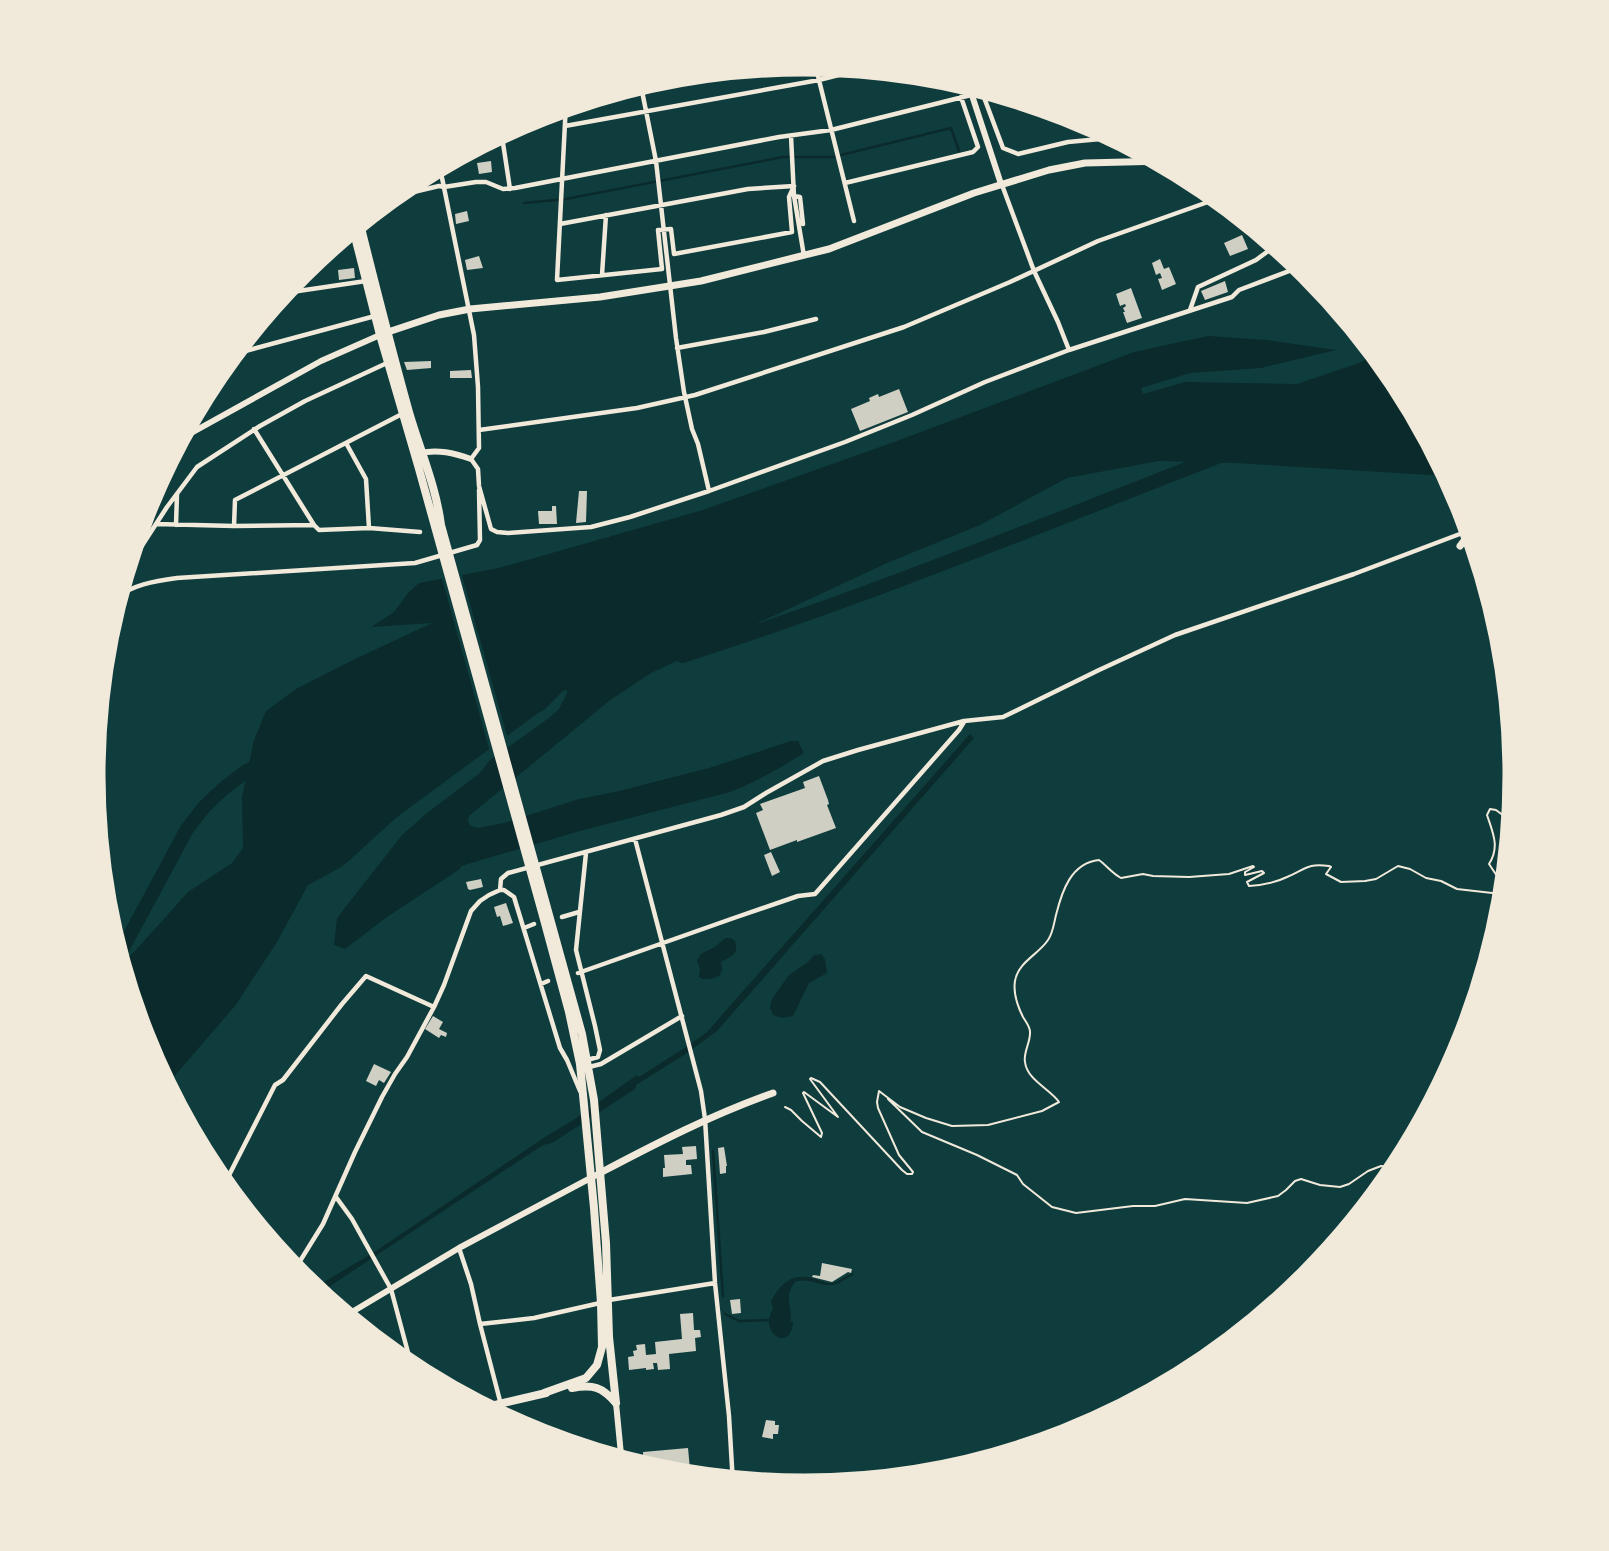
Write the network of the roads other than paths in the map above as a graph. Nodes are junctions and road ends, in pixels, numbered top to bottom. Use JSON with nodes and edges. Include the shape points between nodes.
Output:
{"nodes":[{"id":1,"x":817,"y":72,"type":"edge"},
{"id":2,"x":847,"y":73,"type":"edge"},
{"id":3,"x":819,"y":80,"type":"junction"},
{"id":4,"x":642,"y":91,"type":"edge"},
{"id":5,"x":975,"y":93,"type":"edge"},
{"id":6,"x":971,"y":94,"type":"junction"},
{"id":7,"x":983,"y":95,"type":"edge"},
{"id":8,"x":961,"y":97,"type":"junction"},
{"id":9,"x":646,"y":112,"type":"junction"},
{"id":10,"x":566,"y":114,"type":"edge"},
{"id":11,"x":565,"y":127,"type":"junction"},
{"id":12,"x":831,"y":130,"type":"junction"},
{"id":13,"x":791,"y":136,"type":"junction"},
{"id":14,"x":1105,"y":139,"type":"edge"},
{"id":15,"x":502,"y":140,"type":"edge"},
{"id":16,"x":656,"y":161,"type":"junction"},
{"id":17,"x":1148,"y":161,"type":"edge"},
{"id":18,"x":441,"y":173,"type":"edge"},
{"id":19,"x":562,"y":179,"type":"junction"},
{"id":20,"x":845,"y":183,"type":"junction"},
{"id":21,"x":1001,"y":184,"type":"junction"},
{"id":22,"x":794,"y":186,"type":"junction"},
{"id":23,"x":444,"y":187,"type":"junction"},
{"id":24,"x":510,"y":189,"type":"junction"},
{"id":25,"x":411,"y":192,"type":"edge"},
{"id":26,"x":794,"y":196,"type":"junction"},
{"id":27,"x":1211,"y":201,"type":"edge"},
{"id":28,"x":661,"y":204,"type":"junction"},
{"id":29,"x":606,"y":215,"type":"junction"},
{"id":30,"x":855,"y":221,"type":"dead end"},
{"id":31,"x":560,"y":224,"type":"junction"},
{"id":32,"x":803,"y":224,"type":"dead end"},
{"id":33,"x":361,"y":229,"type":"edge"},
{"id":34,"x":664,"y":230,"type":"junction"},
{"id":35,"x":354,"y":234,"type":"edge"},
{"id":36,"x":1272,"y":248,"type":"edge"},
{"id":37,"x":804,"y":256,"type":"junction"},
{"id":38,"x":1293,"y":269,"type":"edge"},
{"id":39,"x":1034,"y":271,"type":"junction"},
{"id":40,"x":602,"y":275,"type":"junction"},
{"id":41,"x":366,"y":281,"type":"junction"},
{"id":42,"x":670,"y":286,"type":"junction"},
{"id":43,"x":294,"y":292,"type":"edge"},
{"id":44,"x":470,"y":309,"type":"junction"},
{"id":45,"x":1190,"y":310,"type":"junction"},
{"id":46,"x":375,"y":316,"type":"junction"},
{"id":47,"x":816,"y":319,"type":"dead end"},
{"id":48,"x":383,"y":333,"type":"junction"},
{"id":49,"x":677,"y":348,"type":"junction"},
{"id":50,"x":1069,"y":350,"type":"junction"},
{"id":51,"x":243,"y":352,"type":"edge"},
{"id":52,"x":388,"y":363,"type":"junction"},
{"id":53,"x":685,"y":397,"type":"junction"},
{"id":54,"x":403,"y":414,"type":"junction"},
{"id":55,"x":254,"y":429,"type":"junction"},
{"id":56,"x":478,"y":430,"type":"junction"},
{"id":57,"x":190,"y":434,"type":"edge"},
{"id":58,"x":346,"y":443,"type":"junction"},
{"id":59,"x":418,"y":454,"type":"junction"},
{"id":60,"x":471,"y":459,"type":"junction"},
{"id":61,"x":284,"y":475,"type":"junction"},
{"id":62,"x":479,"y":486,"type":"junction"},
{"id":63,"x":709,"y":491,"type":"junction"},
{"id":64,"x":177,"y":493,"type":"junction"},
{"id":65,"x":155,"y":524,"type":"junction"},
{"id":66,"x":176,"y":525,"type":"junction"},
{"id":67,"x":314,"y":525,"type":"junction"},
{"id":68,"x":234,"y":526,"type":"junction"},
{"id":69,"x":369,"y":528,"type":"junction"},
{"id":70,"x":420,"y":532,"type":"dead end"},
{"id":71,"x":1465,"y":532,"type":"edge"},
{"id":72,"x":1467,"y":537,"type":"edge"},
{"id":73,"x":1460,"y":546,"type":"dead end"},
{"id":74,"x":137,"y":553,"type":"edge"},
{"id":75,"x":127,"y":588,"type":"edge"},
{"id":76,"x":964,"y":721,"type":"junction"},
{"id":77,"x":635,"y":839,"type":"junction"},
{"id":78,"x":586,"y":853,"type":"junction"},
{"id":79,"x":534,"y":870,"type":"junction"},
{"id":80,"x":500,"y":890,"type":"junction"},
{"id":81,"x":579,"y":912,"type":"junction"},
{"id":82,"x":562,"y":917,"type":"dead end"},
{"id":83,"x":534,"y":925,"type":"dead end"},
{"id":84,"x":523,"y":928,"type":"junction"},
{"id":85,"x":663,"y":944,"type":"junction"},
{"id":86,"x":579,"y":972,"type":"junction"},
{"id":87,"x":548,"y":981,"type":"dead end"},
{"id":88,"x":541,"y":984,"type":"junction"},
{"id":89,"x":434,"y":1007,"type":"junction"},
{"id":90,"x":683,"y":1017,"type":"junction"},
{"id":91,"x":575,"y":1040,"type":"junction"},
{"id":92,"x":560,"y":1048,"type":"junction"},
{"id":93,"x":588,"y":1064,"type":"junction"},
{"id":94,"x":773,"y":1093,"type":"dead end"},
{"id":95,"x":584,"y":1103,"type":"junction"},
{"id":96,"x":705,"y":1119,"type":"junction"},
{"id":97,"x":595,"y":1176,"type":"junction"},
{"id":98,"x":228,"y":1178,"type":"edge"},
{"id":99,"x":336,"y":1197,"type":"junction"},
{"id":100,"x":459,"y":1248,"type":"junction"},
{"id":101,"x":300,"y":1263,"type":"joint"},
{"id":102,"x":301,"y":1267,"type":"edge"},
{"id":103,"x":715,"y":1283,"type":"junction"},
{"id":104,"x":391,"y":1289,"type":"junction"},
{"id":105,"x":604,"y":1302,"type":"junction"},
{"id":106,"x":350,"y":1313,"type":"edge"},
{"id":107,"x":480,"y":1324,"type":"junction"},
{"id":108,"x":410,"y":1358,"type":"edge"},
{"id":109,"x":544,"y":1393,"type":"junction"},
{"id":110,"x":616,"y":1403,"type":"junction"},
{"id":111,"x":500,"y":1404,"type":"junction"},
{"id":112,"x":491,"y":1406,"type":"edge"},
{"id":113,"x":502,"y":1411,"type":"edge"},
{"id":114,"x":621,"y":1455,"type":"edge"},
{"id":115,"x":732,"y":1475,"type":"edge"}],
"edges":[{"from":1,"to":3,"type":"street"},
{"from":2,"to":3,"type":"street"},
{"from":3,"to":9,"type":"street"},
{"from":3,"to":12,"type":"street"},
{"from":4,"to":9,"type":"street"},
{"from":5,"to":6,"type":"street"},
{"from":6,"to":8,"type":"street"},
{"from":6,"to":21,"type":"street"},
{"from":7,"to":14,"type":"street","via":[[1003,148],[1018,154],[1068,142]]},
{"from":8,"to":12,"type":"street"},
{"from":8,"to":20,"type":"street","via":[[978,147],[973,152]]},
{"from":9,"to":11,"type":"street"},
{"from":9,"to":16,"type":"street"},
{"from":10,"to":11,"type":"street"},
{"from":11,"to":19,"type":"street"},
{"from":12,"to":13,"type":"street"},
{"from":12,"to":20,"type":"street"},
{"from":13,"to":16,"type":"street"},
{"from":13,"to":22,"type":"street"},
{"from":15,"to":24,"type":"street"},
{"from":16,"to":19,"type":"street"},
{"from":16,"to":28,"type":"street"},
{"from":17,"to":21,"type":"main road","via":[[1085,163]]},
{"from":18,"to":23,"type":"street"},
{"from":19,"to":24,"type":"street"},
{"from":19,"to":31,"type":"street"},
{"from":20,"to":30,"type":"street"},
{"from":21,"to":37,"type":"main road"},
{"from":21,"to":39,"type":"street"},
{"from":22,"to":26,"type":"street"},
{"from":22,"to":28,"type":"street"},
{"from":22,"to":34,"type":"street","via":[[789,197],[792,232],[674,254],[671,229]]},
{"from":23,"to":24,"type":"street","via":[[486,182]]},
{"from":23,"to":25,"type":"street"},
{"from":23,"to":44,"type":"street"},
{"from":26,"to":32,"type":"street","via":[[800,197]]},
{"from":26,"to":37,"type":"street"},
{"from":27,"to":39,"type":"street","via":[[1098,241]]},
{"from":28,"to":29,"type":"street"},
{"from":28,"to":34,"type":"street"},
{"from":29,"to":31,"type":"street"},
{"from":29,"to":40,"type":"street"},
{"from":31,"to":40,"type":"street","via":[[557,280]]},
{"from":33,"to":48,"type":"highway"},
{"from":34,"to":40,"type":"street","via":[[659,230],[662,269]]},
{"from":34,"to":42,"type":"street"},
{"from":35,"to":41,"type":"highway"},
{"from":36,"to":45,"type":"street","via":[[1198,287]]},
{"from":37,"to":42,"type":"main road"},
{"from":38,"to":45,"type":"street","via":[[1239,290],[1233,297]]},
{"from":39,"to":50,"type":"street"},
{"from":39,"to":53,"type":"street","via":[[904,327]]},
{"from":41,"to":43,"type":"street"},
{"from":41,"to":46,"type":"highway"},
{"from":42,"to":44,"type":"main road"},
{"from":42,"to":49,"type":"street"},
{"from":44,"to":48,"type":"main road"},
{"from":44,"to":56,"type":"street"},
{"from":45,"to":50,"type":"street"},
{"from":46,"to":48,"type":"highway"},
{"from":46,"to":51,"type":"street"},
{"from":47,"to":49,"type":"street"},
{"from":48,"to":52,"type":"highway"},
{"from":48,"to":57,"type":"street","via":[[321,361]]},
{"from":48,"to":59,"type":"highway"},
{"from":49,"to":53,"type":"street"},
{"from":50,"to":63,"type":"street"},
{"from":52,"to":54,"type":"highway"},
{"from":52,"to":55,"type":"street"},
{"from":53,"to":56,"type":"street"},
{"from":53,"to":63,"type":"street"},
{"from":54,"to":58,"type":"street"},
{"from":54,"to":59,"type":"highway"},
{"from":55,"to":61,"type":"street"},
{"from":55,"to":64,"type":"street","via":[[197,467]]},
{"from":56,"to":60,"type":"street","via":[[479,447]]},
{"from":58,"to":61,"type":"street"},
{"from":58,"to":69,"type":"street","via":[[366,479]]},
{"from":59,"to":60,"type":"street","via":[[444,452]]},
{"from":59,"to":79,"type":"highway"},
{"from":60,"to":62,"type":"street","via":[[478,469]]},
{"from":61,"to":67,"type":"street"},
{"from":61,"to":68,"type":"street","via":[[235,500]]},
{"from":62,"to":63,"type":"street","via":[[491,529],[508,533],[591,527]]},
{"from":62,"to":75,"type":"street","via":[[477,545],[415,563],[177,578]]},
{"from":64,"to":65,"type":"street"},
{"from":64,"to":66,"type":"street"},
{"from":65,"to":66,"type":"street"},
{"from":65,"to":74,"type":"street"},
{"from":66,"to":68,"type":"street"},
{"from":67,"to":68,"type":"street"},
{"from":67,"to":69,"type":"street","via":[[319,530]]},
{"from":69,"to":70,"type":"street"},
{"from":71,"to":76,"type":"street","via":[[1175,635],[1003,717]]},
{"from":72,"to":73,"type":"main road"},
{"from":76,"to":77,"type":"street","via":[[823,761],[744,807]]},
{"from":76,"to":85,"type":"street","via":[[815,894]]},
{"from":77,"to":78,"type":"street"},
{"from":77,"to":85,"type":"street"},
{"from":78,"to":80,"type":"street","via":[[508,873],[501,879]]},
{"from":78,"to":81,"type":"street"},
{"from":79,"to":91,"type":"highway"},
{"from":79,"to":93,"type":"highway"},
{"from":80,"to":84,"type":"street","via":[[514,897]]},
{"from":80,"to":89,"type":"street","via":[[471,911]]},
{"from":81,"to":82,"type":"street"},
{"from":81,"to":86,"type":"street"},
{"from":83,"to":84,"type":"street"},
{"from":84,"to":88,"type":"street"},
{"from":85,"to":86,"type":"street"},
{"from":85,"to":90,"type":"street"},
{"from":86,"to":93,"type":"street","via":[[600,1050]]},
{"from":87,"to":88,"type":"street"},
{"from":88,"to":92,"type":"street"},
{"from":89,"to":98,"type":"street","via":[[366,976],[275,1086]]},
{"from":89,"to":99,"type":"street","via":[[382,1097]]},
{"from":90,"to":93,"type":"street","via":[[601,1064]]},
{"from":90,"to":96,"type":"street"},
{"from":91,"to":92,"type":"street","via":[[569,1050]]},
{"from":91,"to":95,"type":"highway"},
{"from":92,"to":95,"type":"street"},
{"from":93,"to":97,"type":"highway","via":[[594,1100]]},
{"from":94,"to":96,"type":"main road"},
{"from":95,"to":97,"type":"highway"},
{"from":96,"to":97,"type":"main road"},
{"from":96,"to":103,"type":"street"},
{"from":97,"to":100,"type":"street"},
{"from":97,"to":105,"type":"highway","via":[[606,1242]]},
{"from":99,"to":101,"type":"street"},
{"from":99,"to":104,"type":"street"},
{"from":100,"to":104,"type":"street"},
{"from":100,"to":107,"type":"street"},
{"from":101,"to":102,"type":"street"},
{"from":103,"to":105,"type":"street"},
{"from":103,"to":115,"type":"street"},
{"from":104,"to":106,"type":"street"},
{"from":104,"to":108,"type":"street"},
{"from":105,"to":107,"type":"street","via":[[534,1318]]},
{"from":105,"to":109,"type":"highway","via":[[597,1365],[586,1378]]},
{"from":105,"to":110,"type":"highway"},
{"from":107,"to":111,"type":"street"},
{"from":109,"to":110,"type":"highway","via":[[589,1386],[601,1389]]},
{"from":109,"to":111,"type":"highway"},
{"from":110,"to":114,"type":"street"},
{"from":111,"to":112,"type":"highway"},
{"from":111,"to":113,"type":"street"}]}
